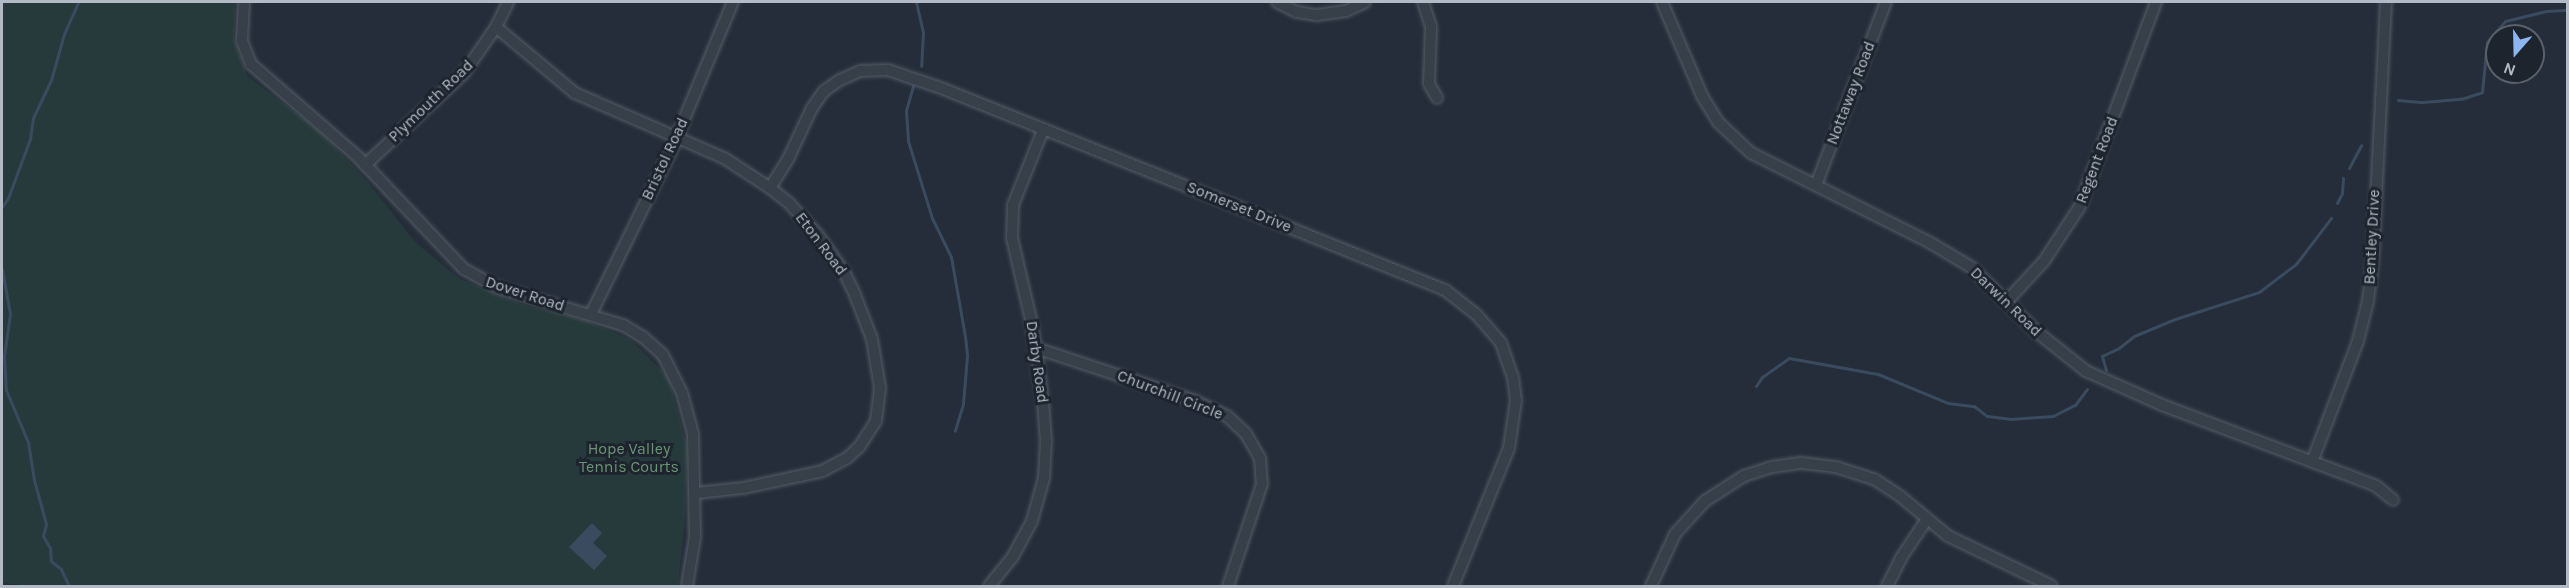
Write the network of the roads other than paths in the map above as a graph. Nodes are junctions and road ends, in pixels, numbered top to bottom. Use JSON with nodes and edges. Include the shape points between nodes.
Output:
{"nodes":[{"id":1,"x":244,"y":2,"type":"edge"},
{"id":2,"x":508,"y":2,"type":"edge"},
{"id":3,"x":733,"y":2,"type":"edge"},
{"id":4,"x":1277,"y":2,"type":"edge"},
{"id":5,"x":1365,"y":2,"type":"edge"},
{"id":6,"x":1423,"y":2,"type":"edge"},
{"id":7,"x":1662,"y":2,"type":"edge"},
{"id":8,"x":1886,"y":2,"type":"edge"},
{"id":9,"x":2156,"y":2,"type":"edge"},
{"id":10,"x":2386,"y":2,"type":"edge"},
{"id":11,"x":496,"y":27,"type":"junction"},
{"id":12,"x":1437,"y":98,"type":"dead end"},
{"id":13,"x":1043,"y":130,"type":"junction"},
{"id":14,"x":676,"y":137,"type":"junction"},
{"id":15,"x":364,"y":165,"type":"junction"},
{"id":16,"x":1815,"y":185,"type":"junction"},
{"id":17,"x":770,"y":188,"type":"junction"},
{"id":18,"x":2007,"y":301,"type":"junction"},
{"id":19,"x":591,"y":314,"type":"junction"},
{"id":20,"x":1036,"y":348,"type":"junction"},
{"id":21,"x":2312,"y":462,"type":"junction"},
{"id":22,"x":696,"y":493,"type":"junction"},
{"id":23,"x":2393,"y":500,"type":"dead end"},
{"id":24,"x":1927,"y":519,"type":"junction"},
{"id":25,"x":2037,"y":583,"type":"edge"},
{"id":26,"x":687,"y":586,"type":"edge"},
{"id":27,"x":988,"y":586,"type":"edge"},
{"id":28,"x":1228,"y":586,"type":"edge"},
{"id":29,"x":1453,"y":586,"type":"edge"},
{"id":30,"x":1652,"y":586,"type":"edge"},
{"id":31,"x":1887,"y":586,"type":"edge"},
{"id":32,"x":2052,"y":586,"type":"edge"}],
"edges":[{"from":1,"to":15,"type":"street","name":"Dover Road","via":[[242,41],[251,64]]},
{"from":2,"to":11,"type":"street","name":"Plymouth Road"},
{"from":3,"to":14,"type":"street","name":"Bristol Road"},
{"from":4,"to":5,"type":"street","via":[[1297,12],[1317,15]]},
{"from":6,"to":12,"type":"street","via":[[1431,27],[1429,84]]},
{"from":7,"to":16,"type":"street","name":"Darwin Road","via":[[1702,96],[1718,122],[1751,153]]},
{"from":8,"to":16,"type":"street","name":"Nottaway Road"},
{"from":9,"to":18,"type":"street","name":"Regent Road","via":[[2079,208],[2044,261]]},
{"from":10,"to":21,"type":"street","name":"Bentley Drive","via":[[2368,301],[2358,341]]},
{"from":11,"to":14,"type":"street","name":"Eton Road","via":[[575,93]]},
{"from":11,"to":15,"type":"street","name":"Plymouth Road","via":[[464,73]]},
{"from":13,"to":17,"type":"street","name":"Somerset Drive","via":[[910,75],[880,69],[861,71],[831,85],[818,99]]},
{"from":13,"to":20,"type":"street","name":"Darby Road","via":[[1012,213],[1014,249]]},
{"from":13,"to":29,"type":"street","name":"Somerset Drive","via":[[1445,290],[1494,334],[1506,354],[1516,415],[1509,448]]},
{"from":14,"to":17,"type":"street","name":"Eton Road","via":[[724,158]]},
{"from":14,"to":19,"type":"street","name":"Bristol Road"},
{"from":15,"to":19,"type":"street","name":"Dover Road","via":[[453,259],[480,280]]},
{"from":16,"to":18,"type":"street","name":"Darwin Road","via":[[1971,267]]},
{"from":17,"to":22,"type":"street","name":"Eton Road","via":[[818,235],[844,272],[876,356],[878,412],[871,431],[854,453],[823,471],[743,488]]},
{"from":18,"to":21,"type":"street","name":"Darwin Road","via":[[2051,344],[2094,375]]},
{"from":19,"to":22,"type":"street","name":"Dover Road","via":[[633,330],[654,345],[669,363],[692,426]]},
{"from":20,"to":27,"type":"street","name":"Darby Road","via":[[1046,442],[1041,495],[1012,558]]},
{"from":20,"to":28,"type":"street","name":"Churchill Circle","via":[[1195,401],[1227,416],[1246,434],[1260,458],[1262,484]]},
{"from":21,"to":23,"type":"street","name":"Darwin Road","via":[[2376,486]]},
{"from":22,"to":26,"type":"street","name":"Dover Road","via":[[693,557]]},
{"from":24,"to":25,"type":"street","via":[[1948,536]]},
{"from":24,"to":30,"type":"street","via":[[1887,487],[1863,475],[1811,464],[1772,467],[1744,476],[1705,501],[1675,534]]},
{"from":24,"to":31,"type":"street"},
{"from":25,"to":32,"type":"street"}]}
